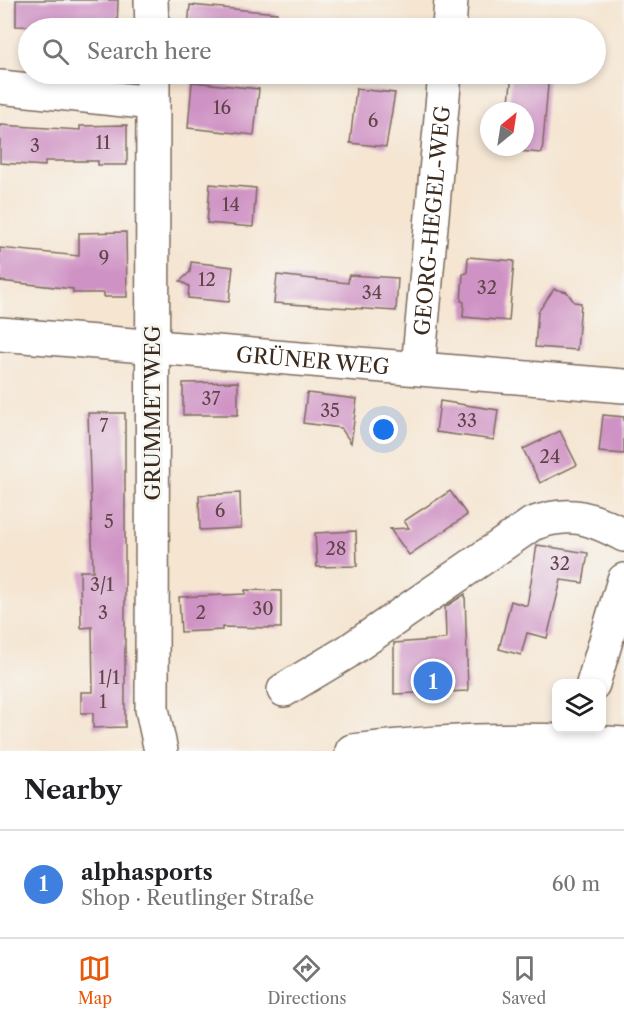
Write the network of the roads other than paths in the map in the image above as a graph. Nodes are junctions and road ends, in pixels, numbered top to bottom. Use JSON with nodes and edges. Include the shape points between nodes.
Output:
{"nodes":[{"id":1,"x":151,"y":0,"type":"edge"},
{"id":2,"x":451,"y":0,"type":"edge"},
{"id":3,"x":152,"y":18,"type":"edge"},
{"id":4,"x":450,"y":18,"type":"edge"},
{"id":5,"x":444,"y":84,"type":"edge"},
{"id":6,"x":0,"y":87,"type":"edge"},
{"id":7,"x":153,"y":88,"type":"edge"},
{"id":8,"x":0,"y":334,"type":"edge"},
{"id":9,"x":152,"y":348,"type":"junction"},
{"id":10,"x":418,"y":368,"type":"junction"},
{"id":11,"x":624,"y":386,"type":"edge"},
{"id":12,"x":624,"y":535,"type":"edge"},
{"id":13,"x":624,"y":580,"type":"edge"},
{"id":14,"x":594,"y":679,"type":"edge"},
{"id":15,"x":284,"y":690,"type":"dead end"},
{"id":16,"x":578,"y":734,"type":"edge"},
{"id":17,"x":624,"y":744,"type":"edge"},
{"id":18,"x":161,"y":751,"type":"edge"},
{"id":19,"x":352,"y":751,"type":"edge"}],
"edges":[{"from":1,"to":3,"type":"street"},
{"from":2,"to":4,"type":"street"},
{"from":5,"to":10,"type":"street","name":"GEORG-HEGEL-WEG"},
{"from":6,"to":7,"type":"street"},
{"from":7,"to":9,"type":"street","name":"GRUMMETWEG"},
{"from":8,"to":9,"type":"street","name":"GRÜNER WEG"},
{"from":9,"to":10,"type":"street","name":"GRÜNER WEG"},
{"from":9,"to":18,"type":"street","name":"GRUMMETWEG","via":[[152,709]]},
{"from":10,"to":11,"type":"street","name":"GRÜNER WEG"},
{"from":12,"to":15,"type":"street","via":[[581,517],[555,516],[531,524],[347,652]]},
{"from":13,"to":14,"type":"street"},
{"from":16,"to":17,"type":"street"},
{"from":16,"to":19,"type":"street"}]}
